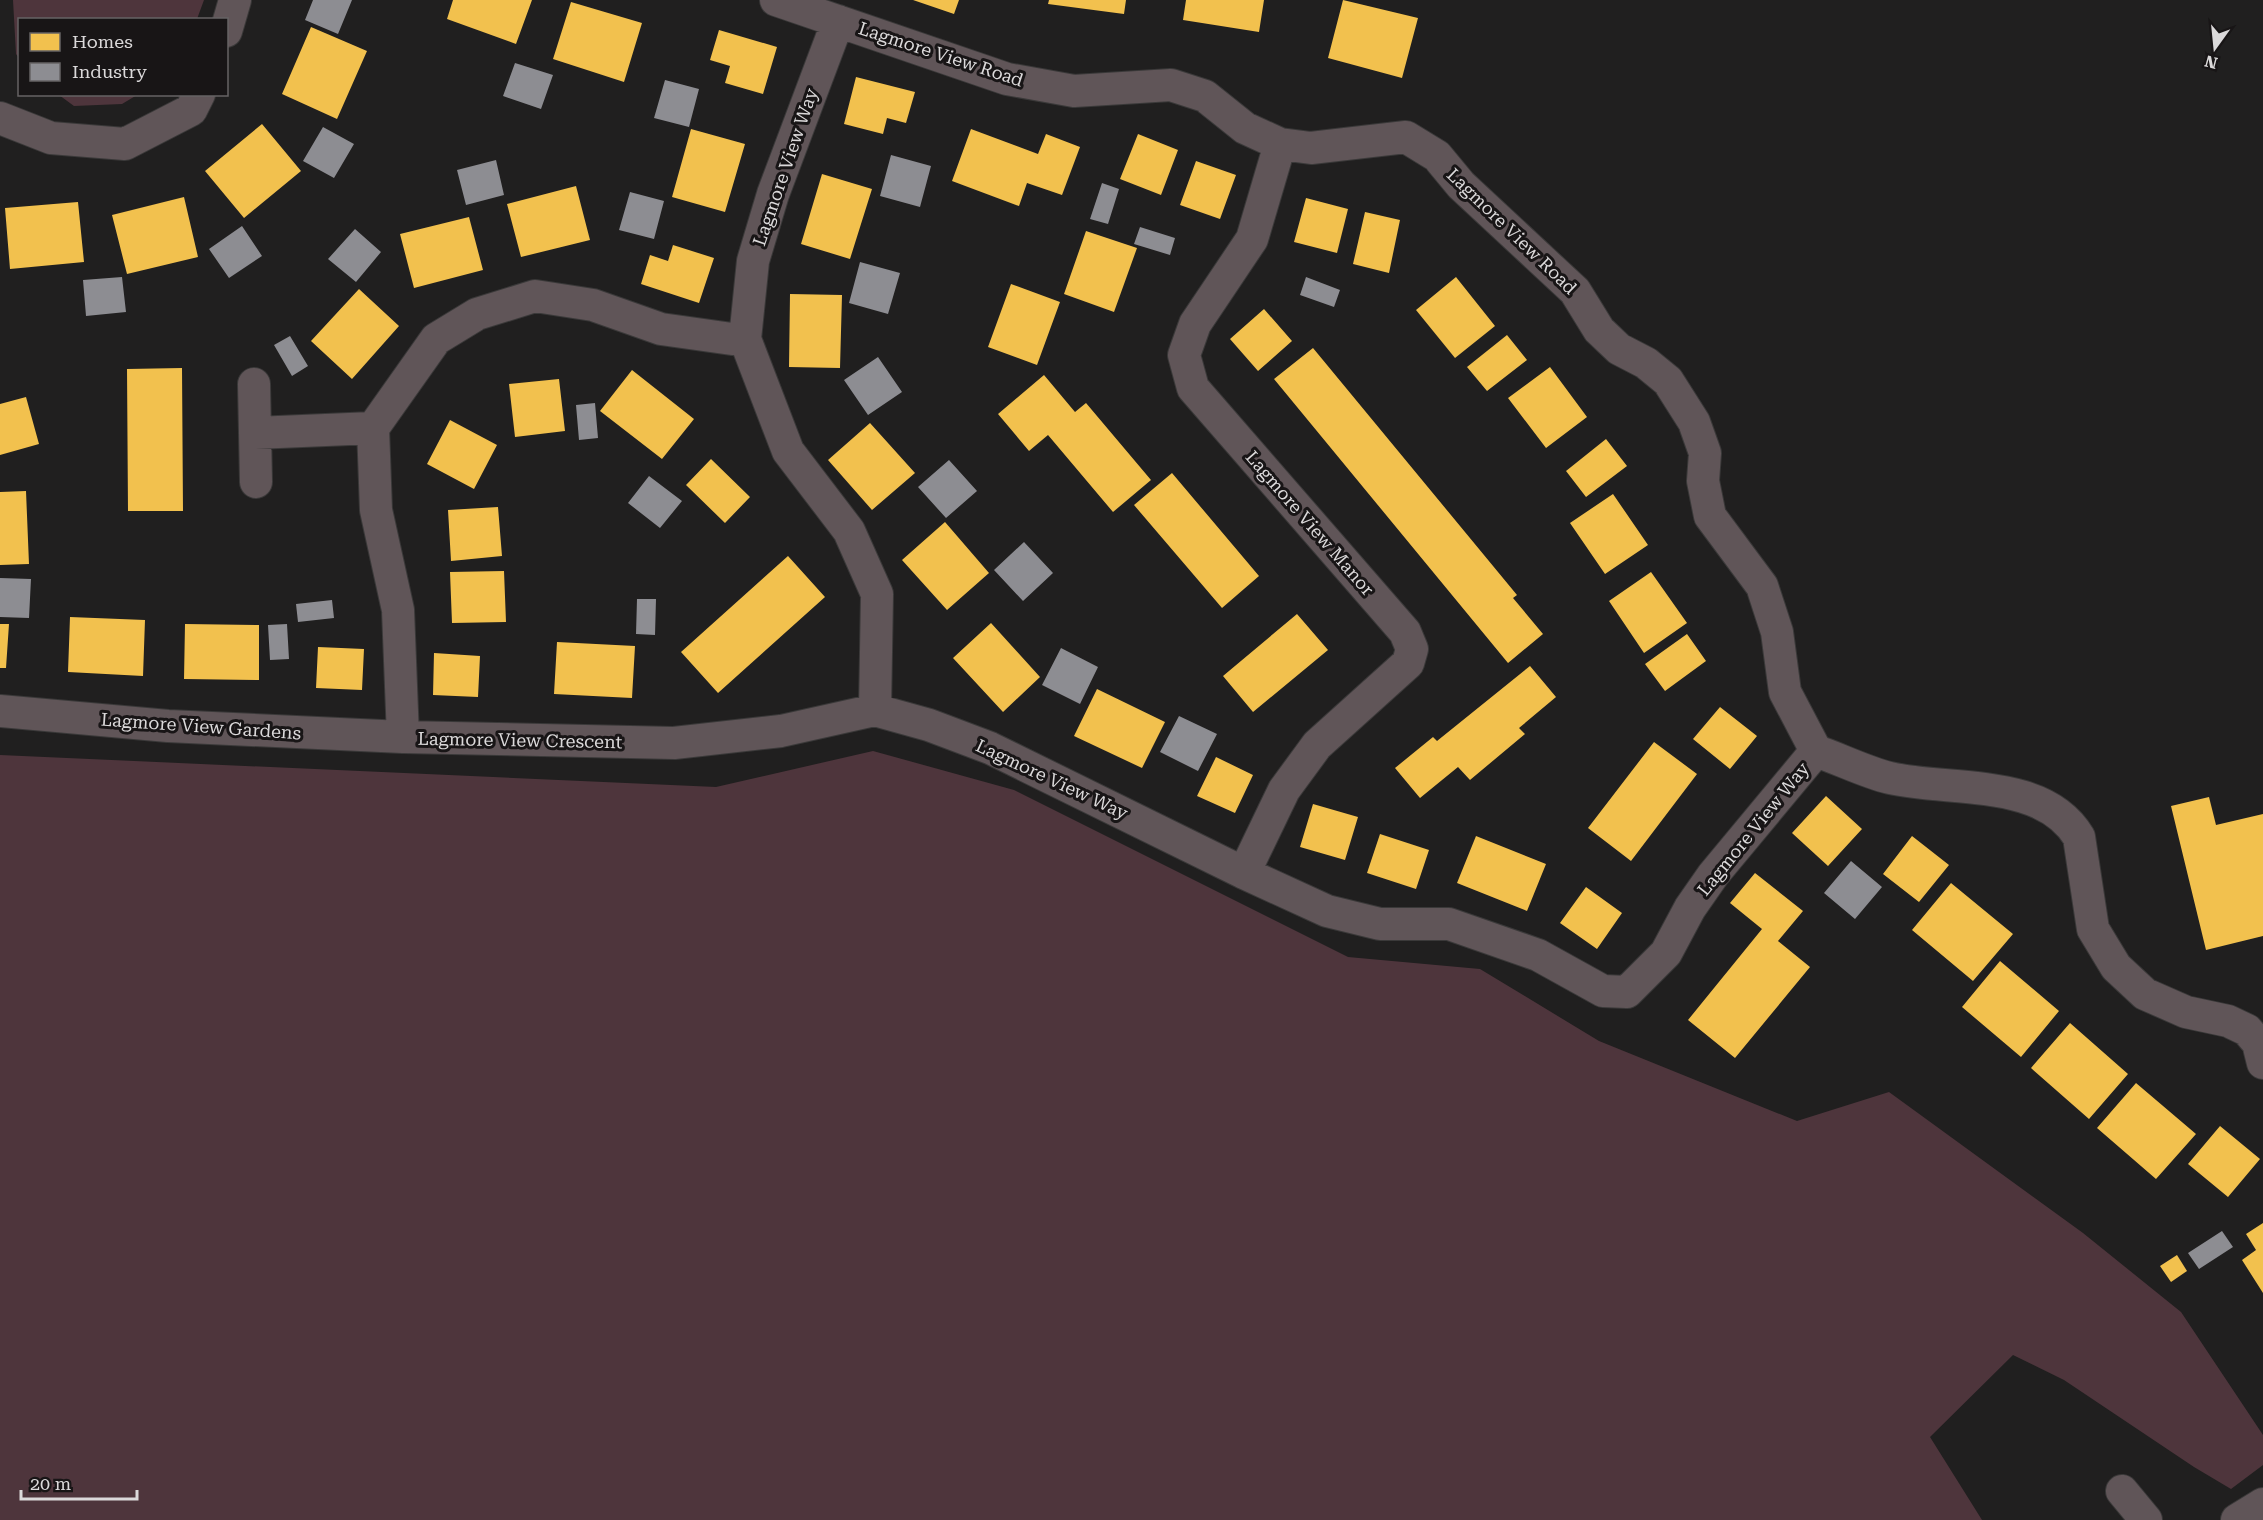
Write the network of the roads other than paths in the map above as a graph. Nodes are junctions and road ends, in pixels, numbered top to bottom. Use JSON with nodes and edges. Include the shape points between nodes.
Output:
{"nodes":[{"id":1,"x":236,"y":0,"type":"edge"},
{"id":2,"x":776,"y":0,"type":"edge"},
{"id":3,"x":838,"y":21,"type":"junction"},
{"id":4,"x":228,"y":25,"type":"edge"},
{"id":5,"x":198,"y":96,"type":"edge"},
{"id":6,"x":0,"y":118,"type":"edge"},
{"id":7,"x":1280,"y":144,"type":"junction"},
{"id":8,"x":745,"y":339,"type":"junction"},
{"id":9,"x":254,"y":384,"type":"dead end"},
{"id":10,"x":373,"y":428,"type":"junction"},
{"id":11,"x":255,"y":433,"type":"junction"},
{"id":12,"x":256,"y":482,"type":"dead end"},
{"id":13,"x":874,"y":710,"type":"junction"},
{"id":14,"x":0,"y":711,"type":"edge"},
{"id":15,"x":403,"y":737,"type":"junction"},
{"id":16,"x":1816,"y":751,"type":"junction"},
{"id":17,"x":1244,"y":873,"type":"junction"},
{"id":18,"x":2263,"y":1064,"type":"edge"},
{"id":19,"x":2122,"y":1491,"type":"dead end"},
{"id":20,"x":2263,"y":1504,"type":"edge"},
{"id":21,"x":2146,"y":1520,"type":"edge"},
{"id":22,"x":2237,"y":1520,"type":"edge"}],
"edges":[{"from":1,"to":4,"type":"street"},
{"from":2,"to":3,"type":"street","name":"Lagmore View Road"},
{"from":3,"to":7,"type":"street","name":"Lagmore View Road","via":[[1007,79],[1074,91],[1171,85],[1205,96],[1245,128]]},
{"from":3,"to":8,"type":"street","name":"Lagmore View Way","via":[[773,194],[753,261]]},
{"from":5,"to":6,"type":"street","via":[[191,110],[125,144],[51,138]]},
{"from":7,"to":16,"type":"street","name":"Lagmore View Road","via":[[1311,148],[1406,137],[1437,156],[1461,186],[1575,291],[1599,330],[1619,349],[1646,363],[1668,381],[1694,422],[1705,453],[1703,481],[1710,516],[1762,586],[1777,632],[1785,692]]},
{"from":7,"to":17,"type":"street","name":"Lagmore View Manor","via":[[1252,239],[1195,324],[1184,355],[1193,388],[1405,633],[1412,649],[1408,663],[1317,745],[1284,790]]},
{"from":8,"to":10,"type":"street","via":[[661,328],[593,305],[536,296],[477,314],[436,339]]},
{"from":8,"to":13,"type":"street","name":"Lagmore View Way","via":[[788,450],[849,531],[877,594]]},
{"from":9,"to":11,"type":"street"},
{"from":10,"to":11,"type":"street"},
{"from":10,"to":15,"type":"street","name":"Lagmore View Crescent","via":[[376,510],[398,610]]},
{"from":11,"to":12,"type":"street"},
{"from":13,"to":15,"type":"street","name":"Lagmore View Crescent","via":[[781,731],[674,743]]},
{"from":13,"to":17,"type":"street","name":"Lagmore View Way","via":[[990,748]]},
{"from":14,"to":15,"type":"street","name":"Lagmore View Gardens","via":[[168,726]]},
{"from":16,"to":17,"type":"street","name":"Lagmore View Way","via":[[1713,875],[1666,952],[1627,992],[1603,991],[1538,955],[1449,924],[1380,924],[1327,911]]},
{"from":16,"to":18,"type":"street","via":[[1889,778],[2027,796],[2062,816],[2079,837],[2093,929],[2116,967],[2145,994],[2186,1012],[2228,1021],[2247,1030],[2258,1043]]},
{"from":19,"to":21,"type":"street"},
{"from":20,"to":22,"type":"street"}]}
